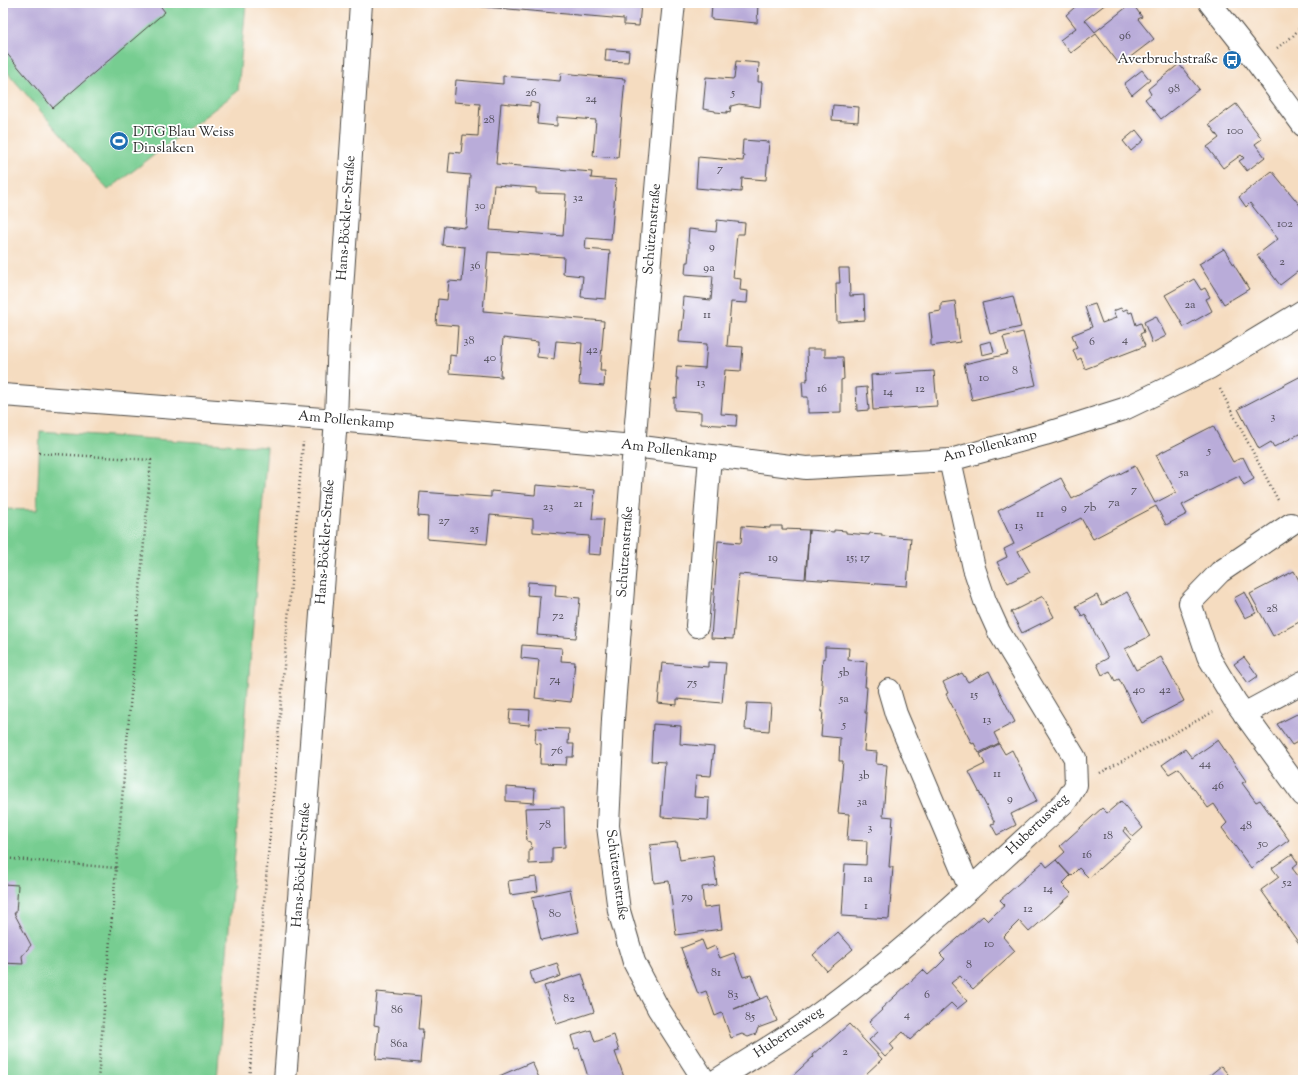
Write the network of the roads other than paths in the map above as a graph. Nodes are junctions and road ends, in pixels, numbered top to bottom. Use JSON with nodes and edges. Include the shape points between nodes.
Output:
{"nodes":[{"id":1,"x":361,"y":3,"type":"edge"},
{"id":2,"x":674,"y":3,"type":"edge"},
{"id":3,"x":1210,"y":3,"type":"edge"},
{"id":4,"x":1303,"y":126,"type":"edge"},
{"id":5,"x":1303,"y":311,"type":"edge"},
{"id":6,"x":3,"y":395,"type":"edge"},
{"id":7,"x":336,"y":420,"type":"junction"},
{"id":8,"x":634,"y":446,"type":"junction"},
{"id":9,"x":710,"y":456,"type":"junction"},
{"id":10,"x":950,"y":460,"type":"junction"},
{"id":11,"x":1291,"y":524,"type":"road end"},
{"id":12,"x":697,"y":626,"type":"dead end"},
{"id":13,"x":1303,"y":682,"type":"edge"},
{"id":14,"x":889,"y":690,"type":"dead end"},
{"id":15,"x":1240,"y":707,"type":"junction"},
{"id":16,"x":1303,"y":796,"type":"edge"},
{"id":17,"x":970,"y":889,"type":"junction"},
{"id":18,"x":286,"y":1080,"type":"edge"},
{"id":19,"x":704,"y":1080,"type":"edge"},
{"id":20,"x":717,"y":1080,"type":"edge"}],
"edges":[{"from":1,"to":7,"type":"street","name":"Hans-Böckler-Straße","via":[[339,335]]},
{"from":2,"to":8,"type":"street","name":"Schützenstraße"},
{"from":3,"to":4,"type":"street"},
{"from":5,"to":10,"type":"street","name":"Am Pollenkamp","via":[[1209,368],[1124,410]]},
{"from":6,"to":7,"type":"street","name":"Am Pollenkamp"},
{"from":7,"to":8,"type":"street","name":"Am Pollenkamp"},
{"from":7,"to":18,"type":"street","name":"Hans-Böckler-Straße"},
{"from":8,"to":9,"type":"street","name":"Am Pollenkamp"},
{"from":8,"to":19,"type":"street","name":"Schützenstraße","via":[[613,719],[608,826],[619,911],[634,962],[658,1008]]},
{"from":9,"to":10,"type":"street","name":"Am Pollenkamp","via":[[806,468]]},
{"from":9,"to":12,"type":"street"},
{"from":10,"to":17,"type":"street","name":"Hubertusweg","via":[[974,568],[985,601],[999,632],[1075,758],[1076,786],[1066,801]]},
{"from":11,"to":15,"type":"street","via":[[1220,572],[1190,603],[1208,656]]},
{"from":13,"to":15,"type":"street"},
{"from":14,"to":17,"type":"street","via":[[896,714]]},
{"from":15,"to":16,"type":"street"},
{"from":17,"to":20,"type":"street","name":"Hubertusweg","via":[[892,957],[818,1014]]}]}
